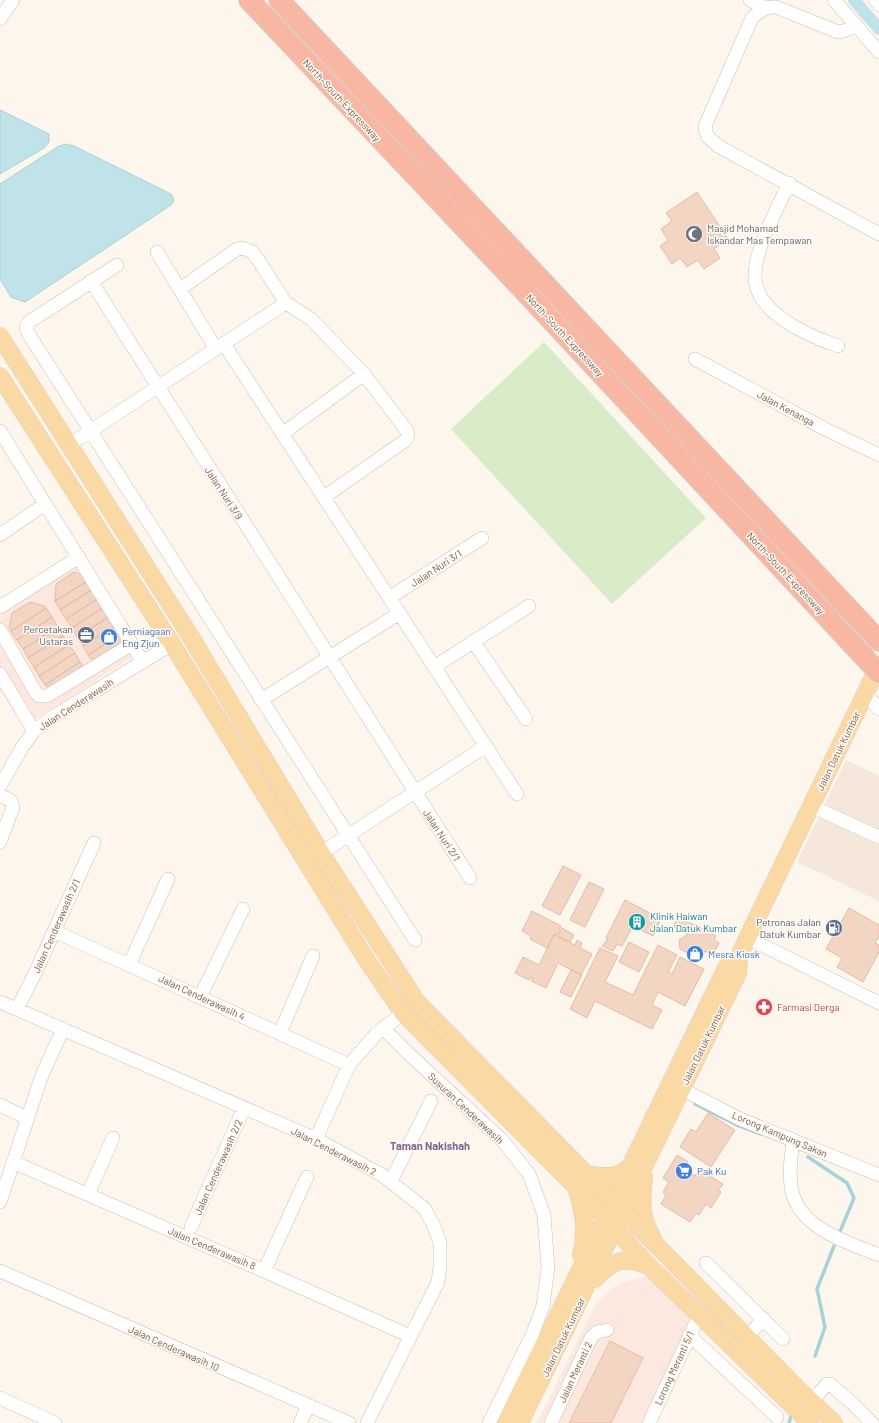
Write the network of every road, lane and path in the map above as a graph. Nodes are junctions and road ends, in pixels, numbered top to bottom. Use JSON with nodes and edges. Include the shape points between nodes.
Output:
{"nodes":[{"id":1,"x":13,"y":0,"type":"edge"},
{"id":2,"x":248,"y":0,"type":"edge"},
{"id":3,"x":279,"y":0,"type":"edge"},
{"id":4,"x":750,"y":0,"type":"edge"},
{"id":5,"x":834,"y":0,"type":"edge"},
{"id":6,"x":875,"y":0,"type":"edge"},
{"id":7,"x":879,"y":5,"type":"edge"},
{"id":8,"x":765,"y":8,"type":"junction"},
{"id":9,"x":0,"y":19,"type":"edge"},
{"id":10,"x":856,"y":25,"type":"junction"},
{"id":11,"x":879,"y":52,"type":"edge"},
{"id":12,"x":789,"y":183,"type":"junction"},
{"id":13,"x":879,"y":234,"type":"edge"},
{"id":14,"x":157,"y":252,"type":"dead end"},
{"id":15,"x":117,"y":265,"type":"dead end"},
{"id":16,"x":91,"y":281,"type":"junction"},
{"id":17,"x":180,"y":289,"type":"junction"},
{"id":18,"x":286,"y":303,"type":"junction"},
{"id":19,"x":0,"y":336,"type":"edge"},
{"id":20,"x":220,"y":346,"type":"junction"},
{"id":21,"x":838,"y":346,"type":"dead end"},
{"id":22,"x":695,"y":359,"type":"dead end"},
{"id":23,"x":364,"y":374,"type":"junction"},
{"id":24,"x":0,"y":376,"type":"edge"},
{"id":25,"x":157,"y":388,"type":"junction"},
{"id":26,"x":0,"y":431,"type":"edge"},
{"id":27,"x":90,"y":431,"type":"junction"},
{"id":28,"x":282,"y":434,"type":"junction"},
{"id":29,"x":69,"y":445,"type":"junction"},
{"id":30,"x":879,"y":455,"type":"edge"},
{"id":31,"x":324,"y":497,"type":"junction"},
{"id":32,"x":45,"y":504,"type":"junction"},
{"id":33,"x":0,"y":535,"type":"edge"},
{"id":34,"x":482,"y":538,"type":"dead end"},
{"id":35,"x":79,"y":557,"type":"junction"},
{"id":36,"x":389,"y":598,"type":"junction"},
{"id":37,"x":529,"y":606,"type":"dead end"},
{"id":38,"x":0,"y":607,"type":"edge"},
{"id":39,"x":400,"y":613,"type":"junction"},
{"id":40,"x":0,"y":630,"type":"edge"},
{"id":41,"x":473,"y":642,"type":"junction"},
{"id":42,"x":879,"y":642,"type":"edge"},
{"id":43,"x":132,"y":644,"type":"junction"},
{"id":44,"x":172,"y":644,"type":"junction"},
{"id":45,"x":329,"y":658,"type":"junction"},
{"id":46,"x":143,"y":662,"type":"junction"},
{"id":47,"x":879,"y":665,"type":"edge"},
{"id":48,"x":434,"y":667,"type":"junction"},
{"id":49,"x":879,"y":673,"type":"edge"},
{"id":50,"x":0,"y":674,"type":"edge"},
{"id":51,"x":33,"y":689,"type":"junction"},
{"id":52,"x":865,"y":694,"type":"junction"},
{"id":53,"x":15,"y":699,"type":"junction"},
{"id":54,"x":261,"y":700,"type":"junction"},
{"id":55,"x":879,"y":709,"type":"edge"},
{"id":56,"x":526,"y":719,"type":"dead end"},
{"id":57,"x":34,"y":731,"type":"junction"},
{"id":58,"x":486,"y":746,"type":"junction"},
{"id":59,"x":0,"y":786,"type":"edge"},
{"id":60,"x":415,"y":792,"type":"junction"},
{"id":61,"x":517,"y":794,"type":"dead end"},
{"id":62,"x":0,"y":795,"type":"edge"},
{"id":63,"x":811,"y":806,"type":"junction"},
{"id":64,"x":348,"y":836,"type":"junction"},
{"id":65,"x":879,"y":837,"type":"edge"},
{"id":66,"x":0,"y":842,"type":"edge"},
{"id":67,"x":94,"y":843,"type":"dead end"},
{"id":68,"x":321,"y":853,"type":"junction"},
{"id":69,"x":470,"y":878,"type":"dead end"},
{"id":70,"x":168,"y":879,"type":"dead end"},
{"id":71,"x":243,"y":909,"type":"dead end"},
{"id":72,"x":54,"y":931,"type":"junction"},
{"id":73,"x":748,"y":938,"type":"junction"},
{"id":74,"x":415,"y":940,"type":"dead end"},
{"id":75,"x":313,"y":956,"type":"dead end"},
{"id":76,"x":733,"y":961,"type":"junction"},
{"id":77,"x":129,"y":964,"type":"junction"},
{"id":78,"x":200,"y":997,"type":"junction"},
{"id":79,"x":0,"y":1002,"type":"edge"},
{"id":80,"x":879,"y":1002,"type":"edge"},
{"id":81,"x":17,"y":1009,"type":"junction"},
{"id":82,"x":403,"y":1013,"type":"junction"},
{"id":83,"x":383,"y":1028,"type":"junction"},
{"id":84,"x":63,"y":1029,"type":"junction"},
{"id":85,"x":280,"y":1033,"type":"junction"},
{"id":86,"x":349,"y":1065,"type":"junction"},
{"id":87,"x":682,"y":1089,"type":"junction"},
{"id":88,"x":431,"y":1101,"type":"dead end"},
{"id":89,"x":0,"y":1105,"type":"edge"},
{"id":90,"x":244,"y":1108,"type":"junction"},
{"id":91,"x":27,"y":1118,"type":"junction"},
{"id":92,"x":113,"y":1138,"type":"dead end"},
{"id":93,"x":316,"y":1139,"type":"junction"},
{"id":94,"x":793,"y":1140,"type":"junction"},
{"id":95,"x":648,"y":1161,"type":"junction"},
{"id":96,"x":13,"y":1162,"type":"junction"},
{"id":97,"x":630,"y":1167,"type":"junction"},
{"id":98,"x":879,"y":1175,"type":"edge"},
{"id":99,"x":307,"y":1178,"type":"dead end"},
{"id":100,"x":580,"y":1180,"type":"junction"},
{"id":101,"x":391,"y":1181,"type":"junction"},
{"id":102,"x":88,"y":1194,"type":"junction"},
{"id":103,"x":0,"y":1202,"type":"edge"},
{"id":104,"x":618,"y":1208,"type":"junction"},
{"id":105,"x":610,"y":1224,"type":"junction"},
{"id":106,"x":191,"y":1227,"type":"dead end"},
{"id":107,"x":662,"y":1251,"type":"junction"},
{"id":108,"x":879,"y":1255,"type":"edge"},
{"id":109,"x":706,"y":1263,"type":"dead end"},
{"id":110,"x":649,"y":1266,"type":"junction"},
{"id":111,"x":0,"y":1271,"type":"edge"},
{"id":112,"x":264,"y":1271,"type":"junction"},
{"id":113,"x":589,"y":1285,"type":"junction"},
{"id":114,"x":571,"y":1288,"type":"junction"},
{"id":115,"x":700,"y":1314,"type":"junction"},
{"id":116,"x":764,"y":1319,"type":"junction"},
{"id":117,"x":607,"y":1330,"type":"dead end"},
{"id":118,"x":689,"y":1335,"type":"junction"},
{"id":119,"x":410,"y":1336,"type":"junction"},
{"id":120,"x":746,"y":1337,"type":"junction"},
{"id":121,"x":783,"y":1339,"type":"dead end"},
{"id":122,"x":0,"y":1398,"type":"edge"},
{"id":123,"x":811,"y":1402,"type":"junction"},
{"id":124,"x":308,"y":1406,"type":"junction"},
{"id":125,"x":777,"y":1417,"type":"dead end"},
{"id":126,"x":55,"y":1423,"type":"edge"},
{"id":127,"x":300,"y":1423,"type":"edge"},
{"id":128,"x":349,"y":1423,"type":"edge"},
{"id":129,"x":367,"y":1423,"type":"edge"},
{"id":130,"x":489,"y":1423,"type":"edge"},
{"id":131,"x":506,"y":1423,"type":"edge"},
{"id":132,"x":520,"y":1423,"type":"edge"},
{"id":133,"x":550,"y":1423,"type":"edge"},
{"id":134,"x":649,"y":1423,"type":"edge"},
{"id":135,"x":810,"y":1423,"type":"edge"},
{"id":136,"x":834,"y":1423,"type":"edge"},
{"id":137,"x":872,"y":1423,"type":"edge"}],
"edges":[{"from":1,"to":9,"type":"street"},
{"from":2,"to":49,"type":"highway","name":"North–South Expressway","bridge":true,"via":[[526,293]]},
{"from":3,"to":42,"type":"highway","name":"North–South Expressway"},
{"from":4,"to":8,"type":"street"},
{"from":5,"to":10,"type":"street"},
{"from":6,"to":7,"type":"street"},
{"from":8,"to":10,"type":"street","via":[[776,6],[838,32]]},
{"from":8,"to":12,"type":"street","via":[[752,18],[705,126],[706,136],[718,146]]},
{"from":10,"to":11,"type":"street"},
{"from":12,"to":13,"type":"street"},
{"from":12,"to":21,"type":"street","via":[[767,231],[757,262],[756,287],[762,297],[788,323],[802,332]]},
{"from":14,"to":17,"type":"street"},
{"from":15,"to":16,"type":"street"},
{"from":16,"to":25,"type":"street","name":"Jalan Nuri 3/9"},
{"from":16,"to":27,"type":"street","via":[[29,322],[26,327]]},
{"from":17,"to":18,"type":"street","via":[[237,249],[243,248],[257,258]]},
{"from":17,"to":20,"type":"street"},
{"from":18,"to":20,"type":"street"},
{"from":18,"to":23,"type":"street","via":[[311,319]]},
{"from":19,"to":29,"type":"main road"},
{"from":20,"to":25,"type":"street"},
{"from":20,"to":28,"type":"street"},
{"from":22,"to":30,"type":"street","name":"Jalan Kenanga","via":[[825,430]]},
{"from":23,"to":28,"type":"street"},
{"from":23,"to":31,"type":"street","via":[[408,435],[406,440]]},
{"from":24,"to":44,"type":"main road"},
{"from":25,"to":27,"type":"street"},
{"from":25,"to":45,"type":"street","name":"Jalan Nuri 3/9"},
{"from":26,"to":32,"type":"street"},
{"from":27,"to":29,"type":"street"},
{"from":27,"to":54,"type":"street"},
{"from":28,"to":31,"type":"street"},
{"from":29,"to":68,"type":"main road","via":[[217,677]]},
{"from":31,"to":36,"type":"street"},
{"from":32,"to":33,"type":"street"},
{"from":32,"to":35,"type":"street"},
{"from":34,"to":36,"type":"street","name":"Jalan Nuri 3/1"},
{"from":35,"to":38,"type":"street"},
{"from":35,"to":43,"type":"street"},
{"from":36,"to":39,"type":"street"},
{"from":37,"to":41,"type":"street"},
{"from":39,"to":45,"type":"street"},
{"from":39,"to":48,"type":"street"},
{"from":40,"to":51,"type":"street"},
{"from":41,"to":48,"type":"street"},
{"from":41,"to":56,"type":"street"},
{"from":43,"to":46,"type":"street"},
{"from":43,"to":51,"type":"street","via":[[47,696],[39,696]]},
{"from":44,"to":46,"type":"street","name":"Jalan Cenderawasih"},
{"from":44,"to":82,"type":"main road","via":[[362,952]]},
{"from":45,"to":54,"type":"street"},
{"from":45,"to":60,"type":"street","name":"Jalan Nuri 2/1"},
{"from":46,"to":57,"type":"street","name":"Jalan Cenderawasih"},
{"from":47,"to":52,"type":"main road","name":"Jalan Datuk Kumbar"},
{"from":48,"to":58,"type":"street"},
{"from":50,"to":53,"type":"street"},
{"from":51,"to":53,"type":"street"},
{"from":52,"to":55,"type":"street"},
{"from":52,"to":63,"type":"main road","name":"Jalan Datuk Kumbar"},
{"from":53,"to":57,"type":"street"},
{"from":54,"to":64,"type":"street"},
{"from":57,"to":59,"type":"street","name":"Jalan Cenderawasih"},
{"from":58,"to":60,"type":"street"},
{"from":58,"to":61,"type":"street"},
{"from":60,"to":64,"type":"street"},
{"from":60,"to":69,"type":"street","name":"Jalan Nuri 2/1"},
{"from":62,"to":66,"type":"street","via":[[11,801],[13,807]]},
{"from":63,"to":65,"type":"street"},
{"from":63,"to":73,"type":"main road","name":"Jalan Datuk Kumbar"},
{"from":64,"to":68,"type":"street"},
{"from":64,"to":74,"type":"street"},
{"from":67,"to":72,"type":"street","name":"Jalan Cenderawasih 2/1"},
{"from":68,"to":100,"type":"main road","via":[[417,1002]]},
{"from":70,"to":77,"type":"street"},
{"from":71,"to":78,"type":"street"},
{"from":72,"to":77,"type":"street","name":"Jalan Cenderawasih 4"},
{"from":72,"to":81,"type":"street","name":"Jalan Cenderawasih 2/1"},
{"from":73,"to":76,"type":"main road","name":"Jalan Datuk Kumbar"},
{"from":73,"to":80,"type":"street"},
{"from":75,"to":85,"type":"street"},
{"from":76,"to":87,"type":"main road","name":"Jalan Datuk Kumbar","via":[[738,973]]},
{"from":76,"to":97,"type":"main road","name":"Jalan Datuk Kumbar"},
{"from":77,"to":78,"type":"street","name":"Jalan Cenderawasih 4"},
{"from":78,"to":85,"type":"street","name":"Jalan Cenderawasih 4"},
{"from":79,"to":81,"type":"street","name":"Jalan Cenderawasih 2"},
{"from":81,"to":84,"type":"street","name":"Jalan Cenderawasih 2"},
{"from":82,"to":83,"type":"street"},
{"from":82,"to":100,"type":"main road"},
{"from":83,"to":86,"type":"street"},
{"from":83,"to":130,"type":"street","name":"Susuran Cenderawasih","via":[[502,1140],[529,1174],[544,1215],[548,1267],[543,1306],[532,1335]]},
{"from":84,"to":90,"type":"street","name":"Jalan Cenderawasih 2"},
{"from":84,"to":91,"type":"street","via":[[42,1075]]},
{"from":85,"to":86,"type":"street","name":"Jalan Cenderawasih 4"},
{"from":86,"to":93,"type":"street"},
{"from":87,"to":94,"type":"street","name":"Lorong Kampung Sakan","via":[[740,1119]]},
{"from":87,"to":95,"type":"main road","name":"Jalan Datuk Kumbar"},
{"from":88,"to":101,"type":"street"},
{"from":89,"to":91,"type":"street"},
{"from":90,"to":93,"type":"street","name":"Jalan Cenderawasih 2"},
{"from":90,"to":106,"type":"street","name":"Jalan Cenderawasih 2/2"},
{"from":91,"to":96,"type":"street"},
{"from":92,"to":102,"type":"street"},
{"from":93,"to":101,"type":"street","name":"Jalan Cenderawasih 2"},
{"from":94,"to":98,"type":"street","name":"Lorong Kampung Sakan"},
{"from":94,"to":108,"type":"street","via":[[792,1194],[802,1212],[820,1228]]},
{"from":95,"to":104,"type":"main road","name":"Jalan Datuk Kumbar"},
{"from":95,"to":107,"type":"main road","via":[[642,1199],[644,1218],[651,1236]]},
{"from":96,"to":102,"type":"street","name":"Jalan Cenderawasih 8"},
{"from":96,"to":103,"type":"street"},
{"from":97,"to":100,"type":"main road","via":[[616,1176]]},
{"from":97,"to":104,"type":"main road","name":"Jalan Datuk Kumbar"},
{"from":99,"to":112,"type":"street"},
{"from":100,"to":104,"type":"main road"},
{"from":100,"to":105,"type":"main road"},
{"from":100,"to":114,"type":"main road","via":[[584,1244]]},
{"from":101,"to":119,"type":"street","name":"Jalan Cenderawasih 2","via":[[424,1208],[440,1243],[438,1282]]},
{"from":102,"to":112,"type":"street","name":"Jalan Cenderawasih 8"},
{"from":104,"to":105,"type":"main road","name":"Jalan Datuk Kumbar"},
{"from":104,"to":107,"type":"main road"},
{"from":105,"to":110,"type":"main road"},
{"from":105,"to":113,"type":"main road","name":"Jalan Datuk Kumbar"},
{"from":105,"to":114,"type":"main road","name":"Jalan Datuk Kumbar"},
{"from":107,"to":120,"type":"main road"},
{"from":109,"to":116,"type":"street"},
{"from":110,"to":113,"type":"main road","via":[[635,1260],[617,1261],[608,1266]]},
{"from":110,"to":115,"type":"main road"},
{"from":111,"to":124,"type":"street","name":"Jalan Cenderawasih 10"},
{"from":112,"to":119,"type":"street","name":"Jalan Cenderawasih 8"},
{"from":113,"to":132,"type":"main road","name":"Jalan Datuk Kumbar"},
{"from":114,"to":131,"type":"main road","name":"Jalan Datuk Kumbar"},
{"from":115,"to":118,"type":"street","name":"Lorong Meranti 5/1"},
{"from":115,"to":135,"type":"main road"},
{"from":116,"to":120,"type":"street"},
{"from":116,"to":121,"type":"street"},
{"from":117,"to":133,"type":"street","name":"Jalan Meranti 2","via":[[597,1332],[591,1338]]},
{"from":118,"to":125,"type":"street"},
{"from":118,"to":134,"type":"street","name":"Lorong Meranti 5/1"},
{"from":119,"to":129,"type":"street","name":"Jalan Cenderawasih 2"},
{"from":120,"to":123,"type":"main road"},
{"from":122,"to":126,"type":"street"},
{"from":123,"to":136,"type":"main road"},
{"from":123,"to":137,"type":"street","via":[[827,1384],[830,1384]]},
{"from":124,"to":127,"type":"street"},
{"from":124,"to":128,"type":"street","name":"Jalan Cenderawasih 10"}]}
